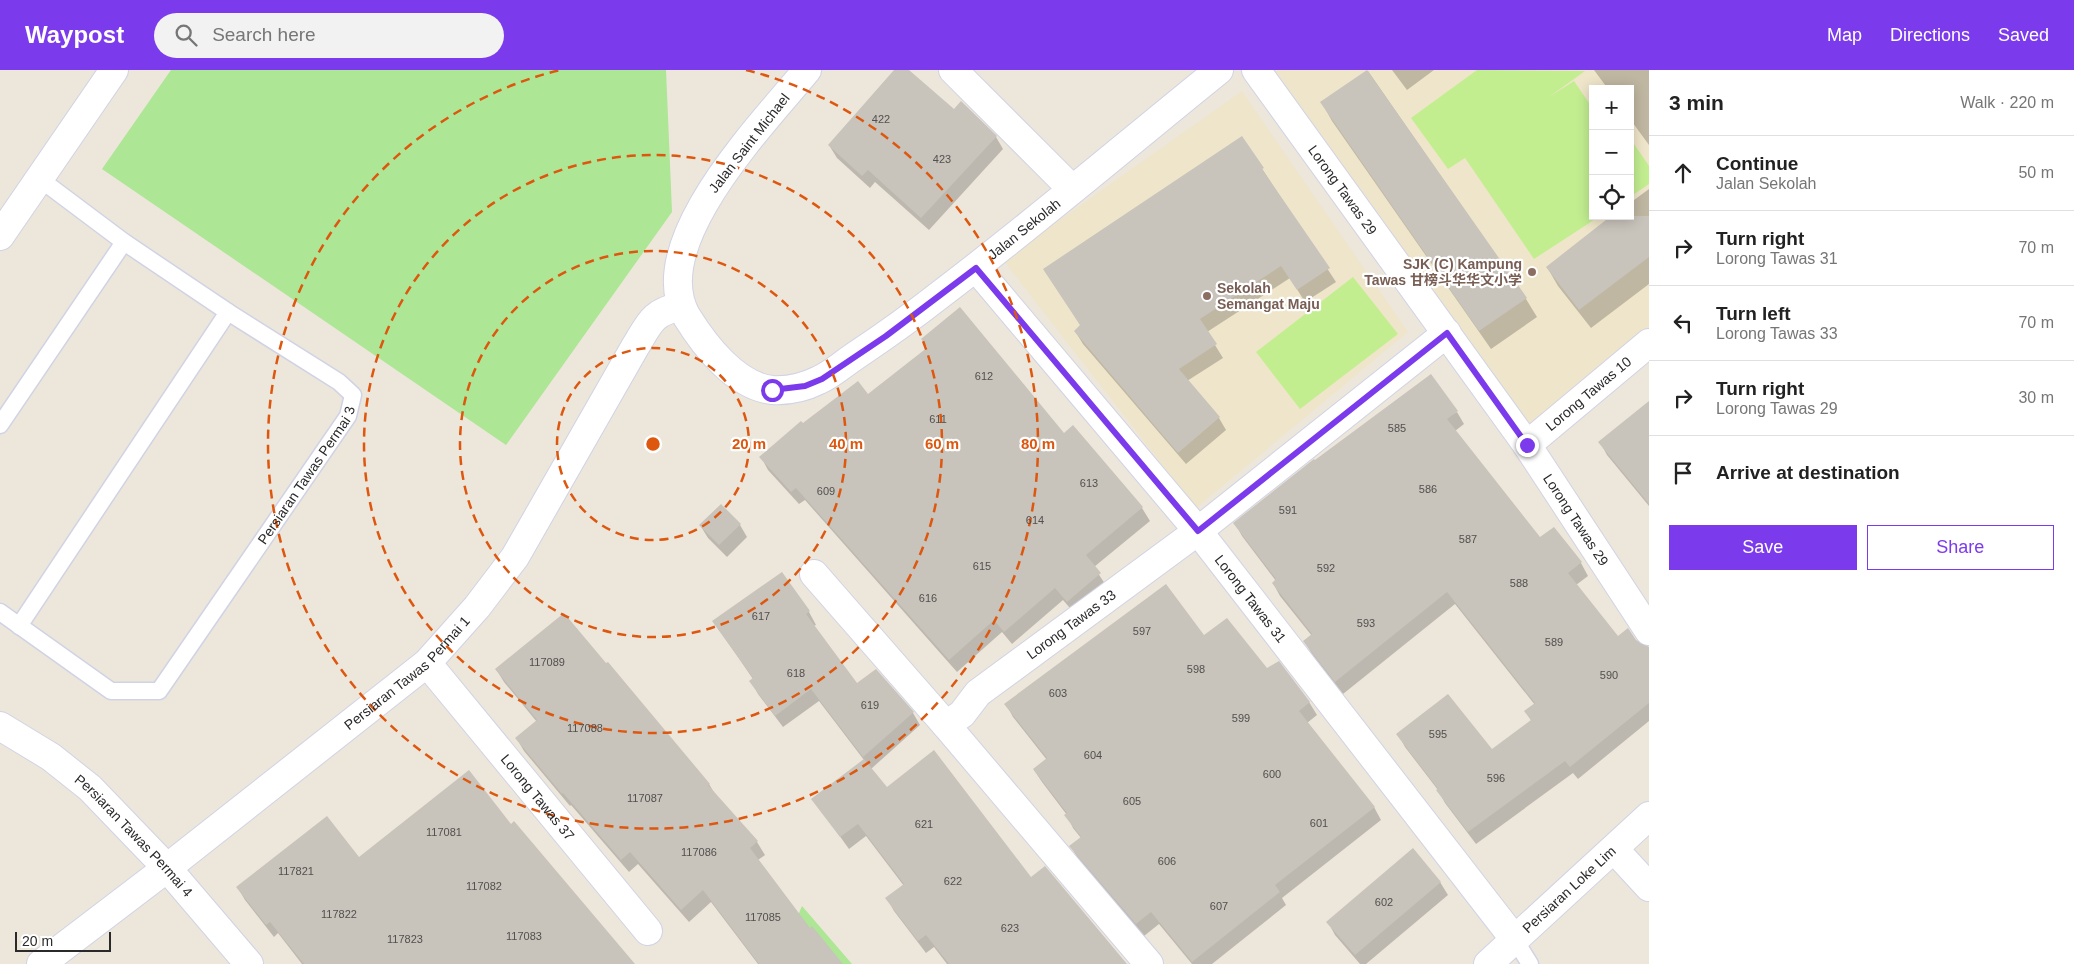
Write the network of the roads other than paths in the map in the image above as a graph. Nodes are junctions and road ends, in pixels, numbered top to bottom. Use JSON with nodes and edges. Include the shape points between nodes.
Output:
{"nodes":[{"id":1,"x":114,"y":70,"type":"edge"},
{"id":2,"x":807,"y":70,"type":"edge"},
{"id":3,"x":953,"y":70,"type":"edge"},
{"id":4,"x":1219,"y":70,"type":"edge"},
{"id":5,"x":1256,"y":70,"type":"edge"},
{"id":6,"x":40,"y":179,"type":"junction"},
{"id":7,"x":1072,"y":188,"type":"junction"},
{"id":8,"x":0,"y":236,"type":"edge"},
{"id":9,"x":124,"y":242,"type":"junction"},
{"id":10,"x":976,"y":268,"type":"junction"},
{"id":11,"x":673,"y":308,"type":"junction"},
{"id":12,"x":228,"y":312,"type":"junction"},
{"id":13,"x":1447,"y":333,"type":"junction"},
{"id":14,"x":1649,"y":343,"type":"edge"},
{"id":15,"x":0,"y":425,"type":"edge"},
{"id":16,"x":1527,"y":445,"type":"junction"},
{"id":17,"x":1198,"y":531,"type":"junction"},
{"id":18,"x":814,"y":574,"type":"dead end"},
{"id":19,"x":0,"y":612,"type":"edge"},
{"id":20,"x":19,"y":626,"type":"junction"},
{"id":21,"x":1649,"y":631,"type":"edge"},
{"id":22,"x":427,"y":663,"type":"junction"},
{"id":23,"x":946,"y":725,"type":"junction"},
{"id":24,"x":0,"y":726,"type":"edge"},
{"id":25,"x":1649,"y":816,"type":"edge"},
{"id":26,"x":1614,"y":849,"type":"junction"},
{"id":27,"x":167,"y":868,"type":"junction"},
{"id":28,"x":1649,"y":887,"type":"edge"},
{"id":29,"x":648,"y":931,"type":"dead end"},
{"id":30,"x":1515,"y":940,"type":"junction"},
{"id":31,"x":41,"y":964,"type":"edge"},
{"id":32,"x":249,"y":964,"type":"edge"},
{"id":33,"x":1149,"y":964,"type":"edge"},
{"id":34,"x":1488,"y":964,"type":"edge"},
{"id":35,"x":1530,"y":964,"type":"edge"}],
"edges":[{"from":1,"to":6,"type":"street"},
{"from":2,"to":11,"type":"street","name":"Jalan Saint Michael","via":[[718,180],[699,211],[683,246]]},
{"from":3,"to":7,"type":"street"},
{"from":4,"to":7,"type":"street","name":"Jalan Sekolah"},
{"from":5,"to":13,"type":"street","name":"Lorong Tawas 29"},
{"from":6,"to":8,"type":"street"},
{"from":6,"to":9,"type":"lane","name":"Persiaran Tawas Permai 3"},
{"from":7,"to":10,"type":"street","name":"Jalan Sekolah"},
{"from":9,"to":12,"type":"lane","name":"Persiaran Tawas Permai 3"},
{"from":9,"to":15,"type":"lane"},
{"from":10,"to":11,"type":"street","name":"Jalan Sekolah","via":[[886,336],[822,379],[789,389],[772,390],[751,384],[711,350]]},
{"from":10,"to":17,"type":"street","name":"Lorong Tawas 31"},
{"from":11,"to":22,"type":"street","name":"Persiaran Tawas Permai 1","via":[[655,316],[515,557],[477,608]]},
{"from":12,"to":20,"type":"lane"},
{"from":12,"to":20,"type":"lane","name":"Persiaran Tawas Permai 3","via":[[353,394],[348,416],[159,690],[111,690]]},
{"from":13,"to":16,"type":"street","name":"Lorong Tawas 29"},
{"from":13,"to":17,"type":"street","name":"Lorong Tawas 33"},
{"from":14,"to":16,"type":"street","name":"Lorong Tawas 10"},
{"from":16,"to":21,"type":"street","name":"Lorong Tawas 29"},
{"from":17,"to":23,"type":"street","name":"Lorong Tawas 33","via":[[978,693],[962,714]]},
{"from":17,"to":30,"type":"street","name":"Lorong Tawas 31"},
{"from":18,"to":23,"type":"street"},
{"from":19,"to":20,"type":"lane","name":"Persiaran Tawas Permai 3"},
{"from":22,"to":27,"type":"street","name":"Persiaran Tawas Permai 1"},
{"from":22,"to":29,"type":"street","name":"Lorong Tawas 37"},
{"from":23,"to":33,"type":"street"},
{"from":24,"to":27,"type":"street","name":"Persiaran Tawas Permai 4","via":[[51,757],[90,788]]},
{"from":25,"to":26,"type":"street","name":"Persiaran Loke Lim"},
{"from":26,"to":28,"type":"street"},
{"from":26,"to":30,"type":"street","name":"Persiaran Loke Lim"},
{"from":27,"to":31,"type":"street","name":"Persiaran Tawas Permai 1"},
{"from":27,"to":32,"type":"street","name":"Persiaran Tawas Permai 4"},
{"from":30,"to":34,"type":"street","name":"Persiaran Loke Lim"},
{"from":30,"to":35,"type":"lane"}]}
